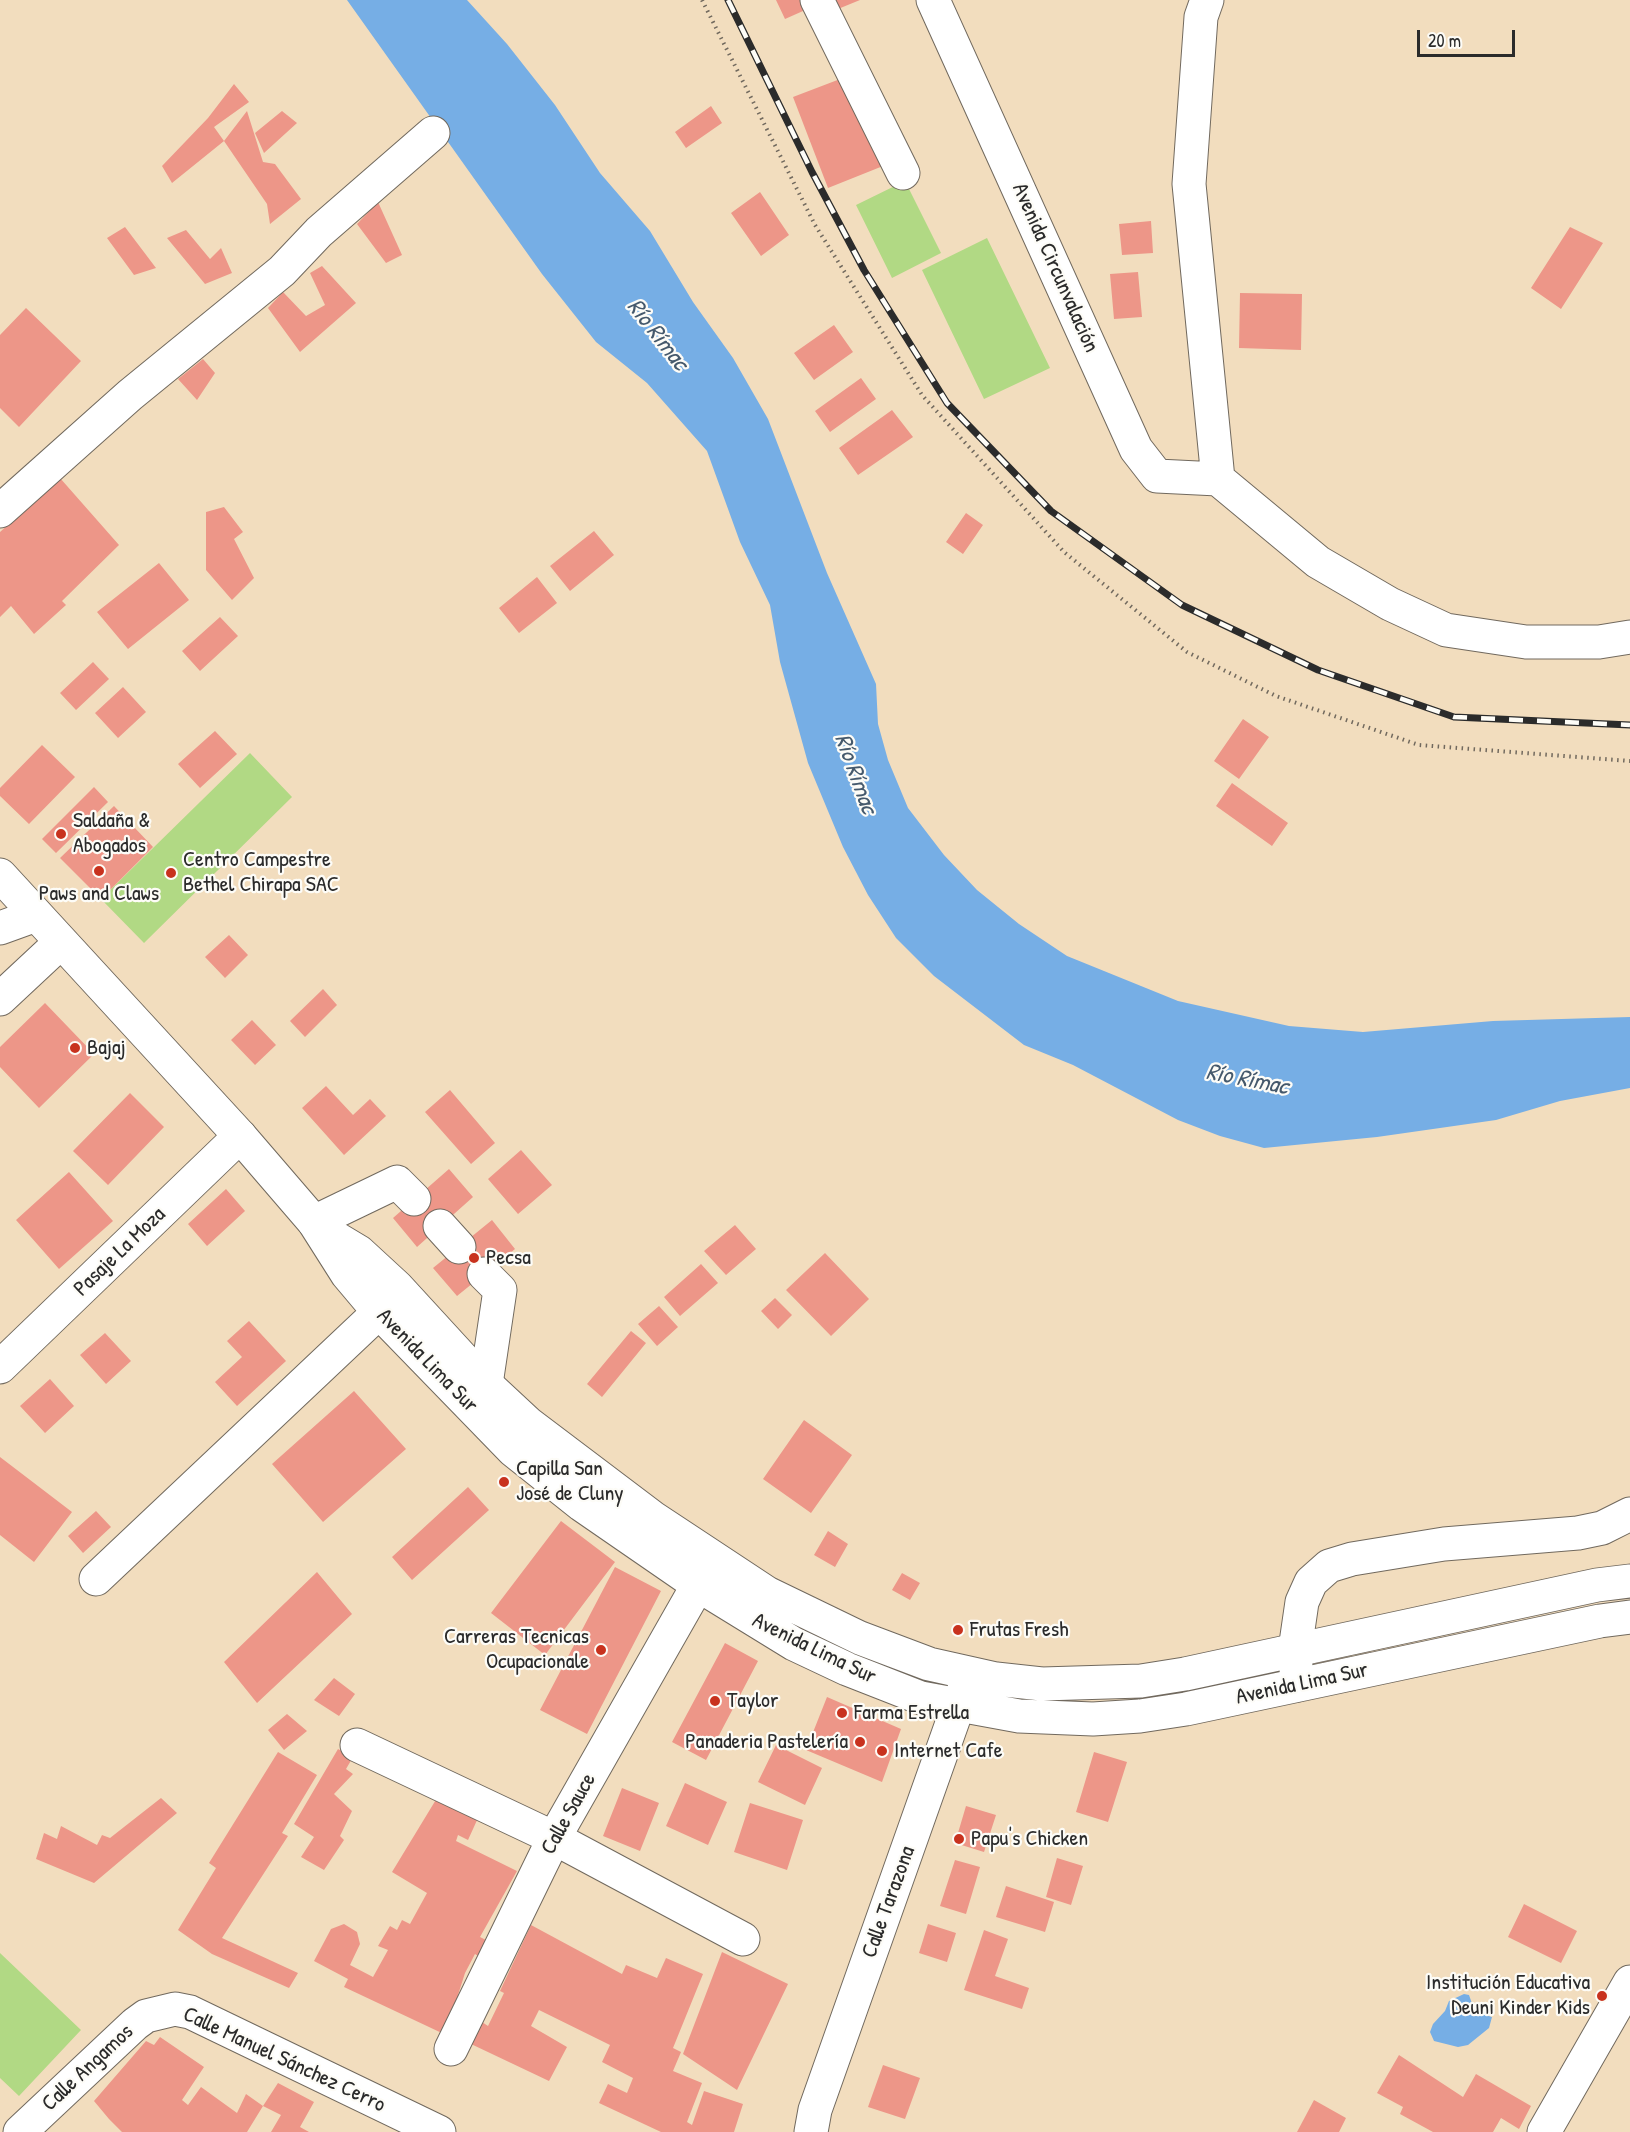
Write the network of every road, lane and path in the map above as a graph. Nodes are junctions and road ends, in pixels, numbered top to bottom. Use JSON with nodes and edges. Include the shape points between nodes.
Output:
{"nodes":[{"id":1,"x":702,"y":0,"type":"edge"},
{"id":2,"x":817,"y":0,"type":"edge"},
{"id":3,"x":933,"y":0,"type":"edge"},
{"id":4,"x":1207,"y":0,"type":"edge"},
{"id":5,"x":433,"y":133,"type":"dead end"},
{"id":6,"x":903,"y":173,"type":"dead end"},
{"id":7,"x":1218,"y":479,"type":"junction"},
{"id":8,"x":0,"y":511,"type":"edge"},
{"id":9,"x":1630,"y":637,"type":"edge"},
{"id":10,"x":1630,"y":761,"type":"edge"},
{"id":11,"x":0,"y":875,"type":"edge"},
{"id":12,"x":36,"y":915,"type":"junction"},
{"id":13,"x":0,"y":928,"type":"edge"},
{"id":14,"x":60,"y":943,"type":"junction"},
{"id":15,"x":0,"y":999,"type":"edge"},
{"id":16,"x":240,"y":1136,"type":"junction"},
{"id":17,"x":414,"y":1199,"type":"dead end"},
{"id":18,"x":316,"y":1225,"type":"junction"},
{"id":19,"x":484,"y":1274,"type":"dead end"},
{"id":20,"x":379,"y":1312,"type":"junction"},
{"id":21,"x":0,"y":1367,"type":"edge"},
{"id":22,"x":486,"y":1384,"type":"junction"},
{"id":23,"x":1630,"y":1514,"type":"edge"},
{"id":24,"x":96,"y":1579,"type":"dead end"},
{"id":25,"x":1630,"y":1581,"type":"edge"},
{"id":26,"x":698,"y":1585,"type":"junction"},
{"id":27,"x":1630,"y":1617,"type":"edge"},
{"id":28,"x":1295,"y":1650,"type":"junction"},
{"id":29,"x":970,"y":1674,"type":"junction"},
{"id":30,"x":1297,"y":1685,"type":"junction"},
{"id":31,"x":958,"y":1706,"type":"junction"},
{"id":32,"x":357,"y":1745,"type":"dead end"},
{"id":33,"x":554,"y":1838,"type":"junction"},
{"id":34,"x":743,"y":1939,"type":"dead end"},
{"id":35,"x":1630,"y":1982,"type":"edge"},
{"id":36,"x":159,"y":2011,"type":"joint"},
{"id":37,"x":451,"y":2049,"type":"dead end"},
{"id":38,"x":17,"y":2127,"type":"edge"},
{"id":39,"x":439,"y":2132,"type":"edge"},
{"id":40,"x":811,"y":2132,"type":"edge"},
{"id":41,"x":1544,"y":2132,"type":"edge"}],
"edges":[{"from":1,"to":10,"type":"path","via":[[815,225],[922,395],[1073,559],[1187,652],[1276,696],[1419,745]]},
{"from":2,"to":6,"type":"main road"},
{"from":3,"to":7,"type":"main road","name":"Avenida Circunvalación","via":[[1136,449],[1157,476]]},
{"from":4,"to":7,"type":"main road","via":[[1201,17],[1189,184]]},
{"from":5,"to":8,"type":"main road","via":[[318,232],[282,271],[130,395]]},
{"from":7,"to":9,"type":"main road","via":[[1318,562],[1390,604],[1446,630],[1526,642],[1599,642]]},
{"from":11,"to":12,"type":"main road","name":"Avenida Lima Sur"},
{"from":12,"to":13,"type":"main road"},
{"from":12,"to":14,"type":"main road","name":"Avenida Lima Sur"},
{"from":14,"to":15,"type":"main road"},
{"from":14,"to":16,"type":"main road","name":"Avenida Lima Sur"},
{"from":16,"to":18,"type":"main road","name":"Avenida Lima Sur"},
{"from":16,"to":21,"type":"main road","name":"Pasaje La Moza"},
{"from":17,"to":18,"type":"main road","via":[[398,1182]]},
{"from":18,"to":20,"type":"main road","name":"Avenida Lima Sur"},
{"from":18,"to":22,"type":"main road","name":"Avenida Lima Sur","via":[[359,1252],[398,1287]]},
{"from":19,"to":22,"type":"main road","via":[[500,1290]]},
{"from":20,"to":24,"type":"main road"},
{"from":20,"to":26,"type":"main road","name":"Avenida Lima Sur","via":[[513,1450],[582,1505]]},
{"from":22,"to":29,"type":"main road","name":"Avenida Lima Sur","via":[[571,1458],[767,1593],[894,1652]]},
{"from":23,"to":28,"type":"main road","via":[[1602,1528],[1578,1533],[1444,1544],[1329,1566],[1311,1582],[1302,1602]]},
{"from":25,"to":28,"type":"main road","name":"Avenida Lima Sur"},
{"from":26,"to":31,"type":"main road","name":"Avenida Lima Sur","via":[[794,1644],[847,1669],[921,1698]]},
{"from":26,"to":33,"type":"main road","name":"Calle Sauce"},
{"from":27,"to":30,"type":"main road","name":"Avenida Lima Sur"},
{"from":28,"to":29,"type":"main road","name":"Avenida Lima Sur","via":[[1185,1674],[1105,1684],[1042,1684]]},
{"from":28,"to":30,"type":"main road"},
{"from":29,"to":31,"type":"main road","name":"Calle Tarazona"},
{"from":30,"to":31,"type":"main road","name":"Avenida Lima Sur","via":[[1186,1709],[1093,1719],[1019,1716]]},
{"from":31,"to":40,"type":"main road","name":"Calle Tarazona","via":[[815,2110]]},
{"from":32,"to":33,"type":"main road"},
{"from":33,"to":34,"type":"main road"},
{"from":33,"to":37,"type":"main road","name":"Calle Sauce"},
{"from":35,"to":41,"type":"main road"},
{"from":36,"to":38,"type":"main road","name":"Calle Angamos","via":[[135,2024]]},
{"from":36,"to":39,"type":"main road","name":"Calle Manuel Sánchez Cerro","via":[[190,2012]]}]}
